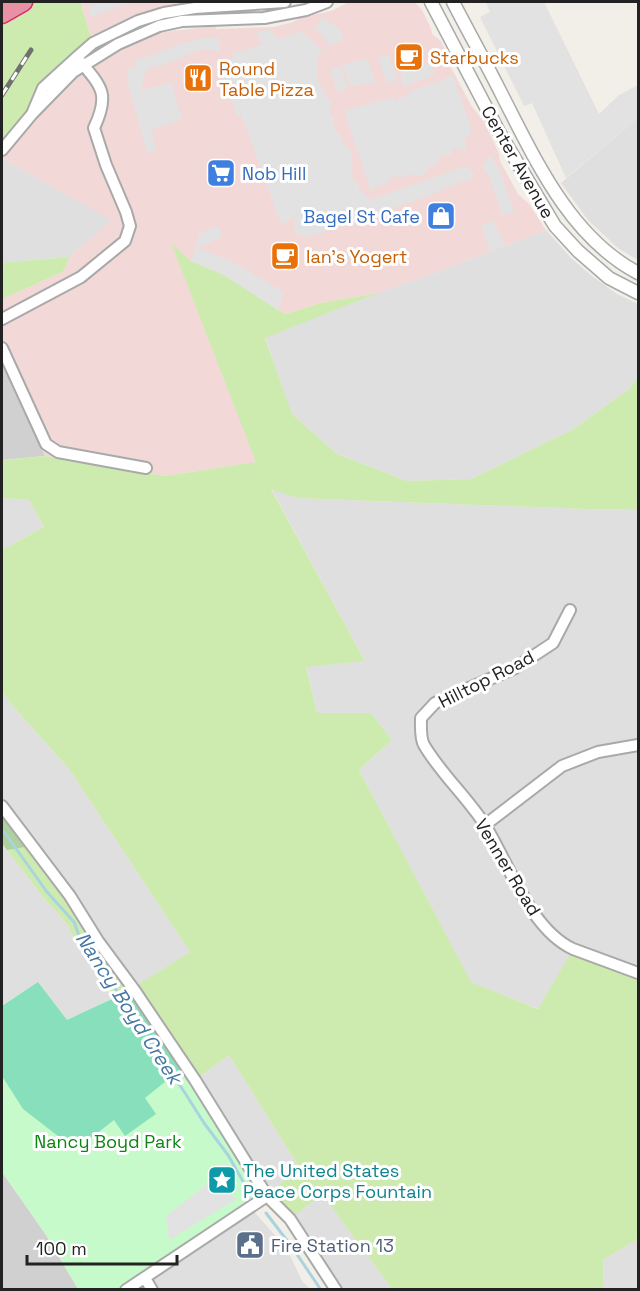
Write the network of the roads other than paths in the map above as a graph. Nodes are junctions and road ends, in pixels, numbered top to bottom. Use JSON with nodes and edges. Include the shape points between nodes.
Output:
{"nodes":[{"id":1,"x":23,"y":2,"type":"edge"},
{"id":2,"x":285,"y":2,"type":"edge"},
{"id":3,"x":327,"y":2,"type":"edge"},
{"id":4,"x":431,"y":2,"type":"edge"},
{"id":5,"x":453,"y":2,"type":"edge"},
{"id":6,"x":2,"y":14,"type":"edge"},
{"id":7,"x":80,"y":61,"type":"junction"},
{"id":8,"x":2,"y":150,"type":"edge"},
{"id":9,"x":639,"y":273,"type":"edge"},
{"id":10,"x":639,"y":293,"type":"edge"},
{"id":11,"x":2,"y":319,"type":"edge"},
{"id":12,"x":2,"y":348,"type":"edge"},
{"id":13,"x":146,"y":468,"type":"dead end"},
{"id":14,"x":570,"y":610,"type":"dead end"},
{"id":15,"x":421,"y":718,"type":"joint"},
{"id":16,"x":639,"y":745,"type":"edge"},
{"id":17,"x":2,"y":806,"type":"edge"},
{"id":18,"x":485,"y":825,"type":"junction"},
{"id":19,"x":639,"y":974,"type":"edge"},
{"id":20,"x":267,"y":1196,"type":"junction"},
{"id":21,"x":145,"y":1278,"type":"junction"},
{"id":22,"x":126,"y":1290,"type":"edge"},
{"id":23,"x":152,"y":1290,"type":"edge"},
{"id":24,"x":336,"y":1290,"type":"edge"}],
"edges":[{"from":1,"to":6,"type":"highway"},
{"from":2,"to":7,"type":"street","via":[[164,13],[93,43]]},
{"from":3,"to":7,"type":"street","via":[[264,18],[182,21],[159,26]]},
{"from":4,"to":10,"type":"street","name":"Center Avenue","via":[[555,226],[609,278]]},
{"from":5,"to":9,"type":"street","name":"Center Avenue","via":[[563,205],[592,239],[620,263]]},
{"from":7,"to":8,"type":"street","via":[[43,88],[32,114]]},
{"from":7,"to":11,"type":"street","via":[[103,96],[102,111],[94,128],[126,212],[128,234],[125,241],[81,277]]},
{"from":12,"to":13,"type":"street","via":[[46,444],[58,452]]},
{"from":14,"to":15,"type":"street","name":"Hilltop Road","via":[[553,643],[515,668],[435,703]]},
{"from":15,"to":18,"type":"street","name":"Venner Road","via":[[422,743]]},
{"from":16,"to":18,"type":"street","via":[[598,752],[562,766]]},
{"from":17,"to":20,"type":"street","via":[[132,987]]},
{"from":18,"to":19,"type":"street","name":"Venner Road","via":[[547,932],[564,945]]},
{"from":20,"to":21,"type":"street"},
{"from":20,"to":24,"type":"street","via":[[290,1219]]},
{"from":21,"to":22,"type":"street"},
{"from":21,"to":23,"type":"street"}]}
